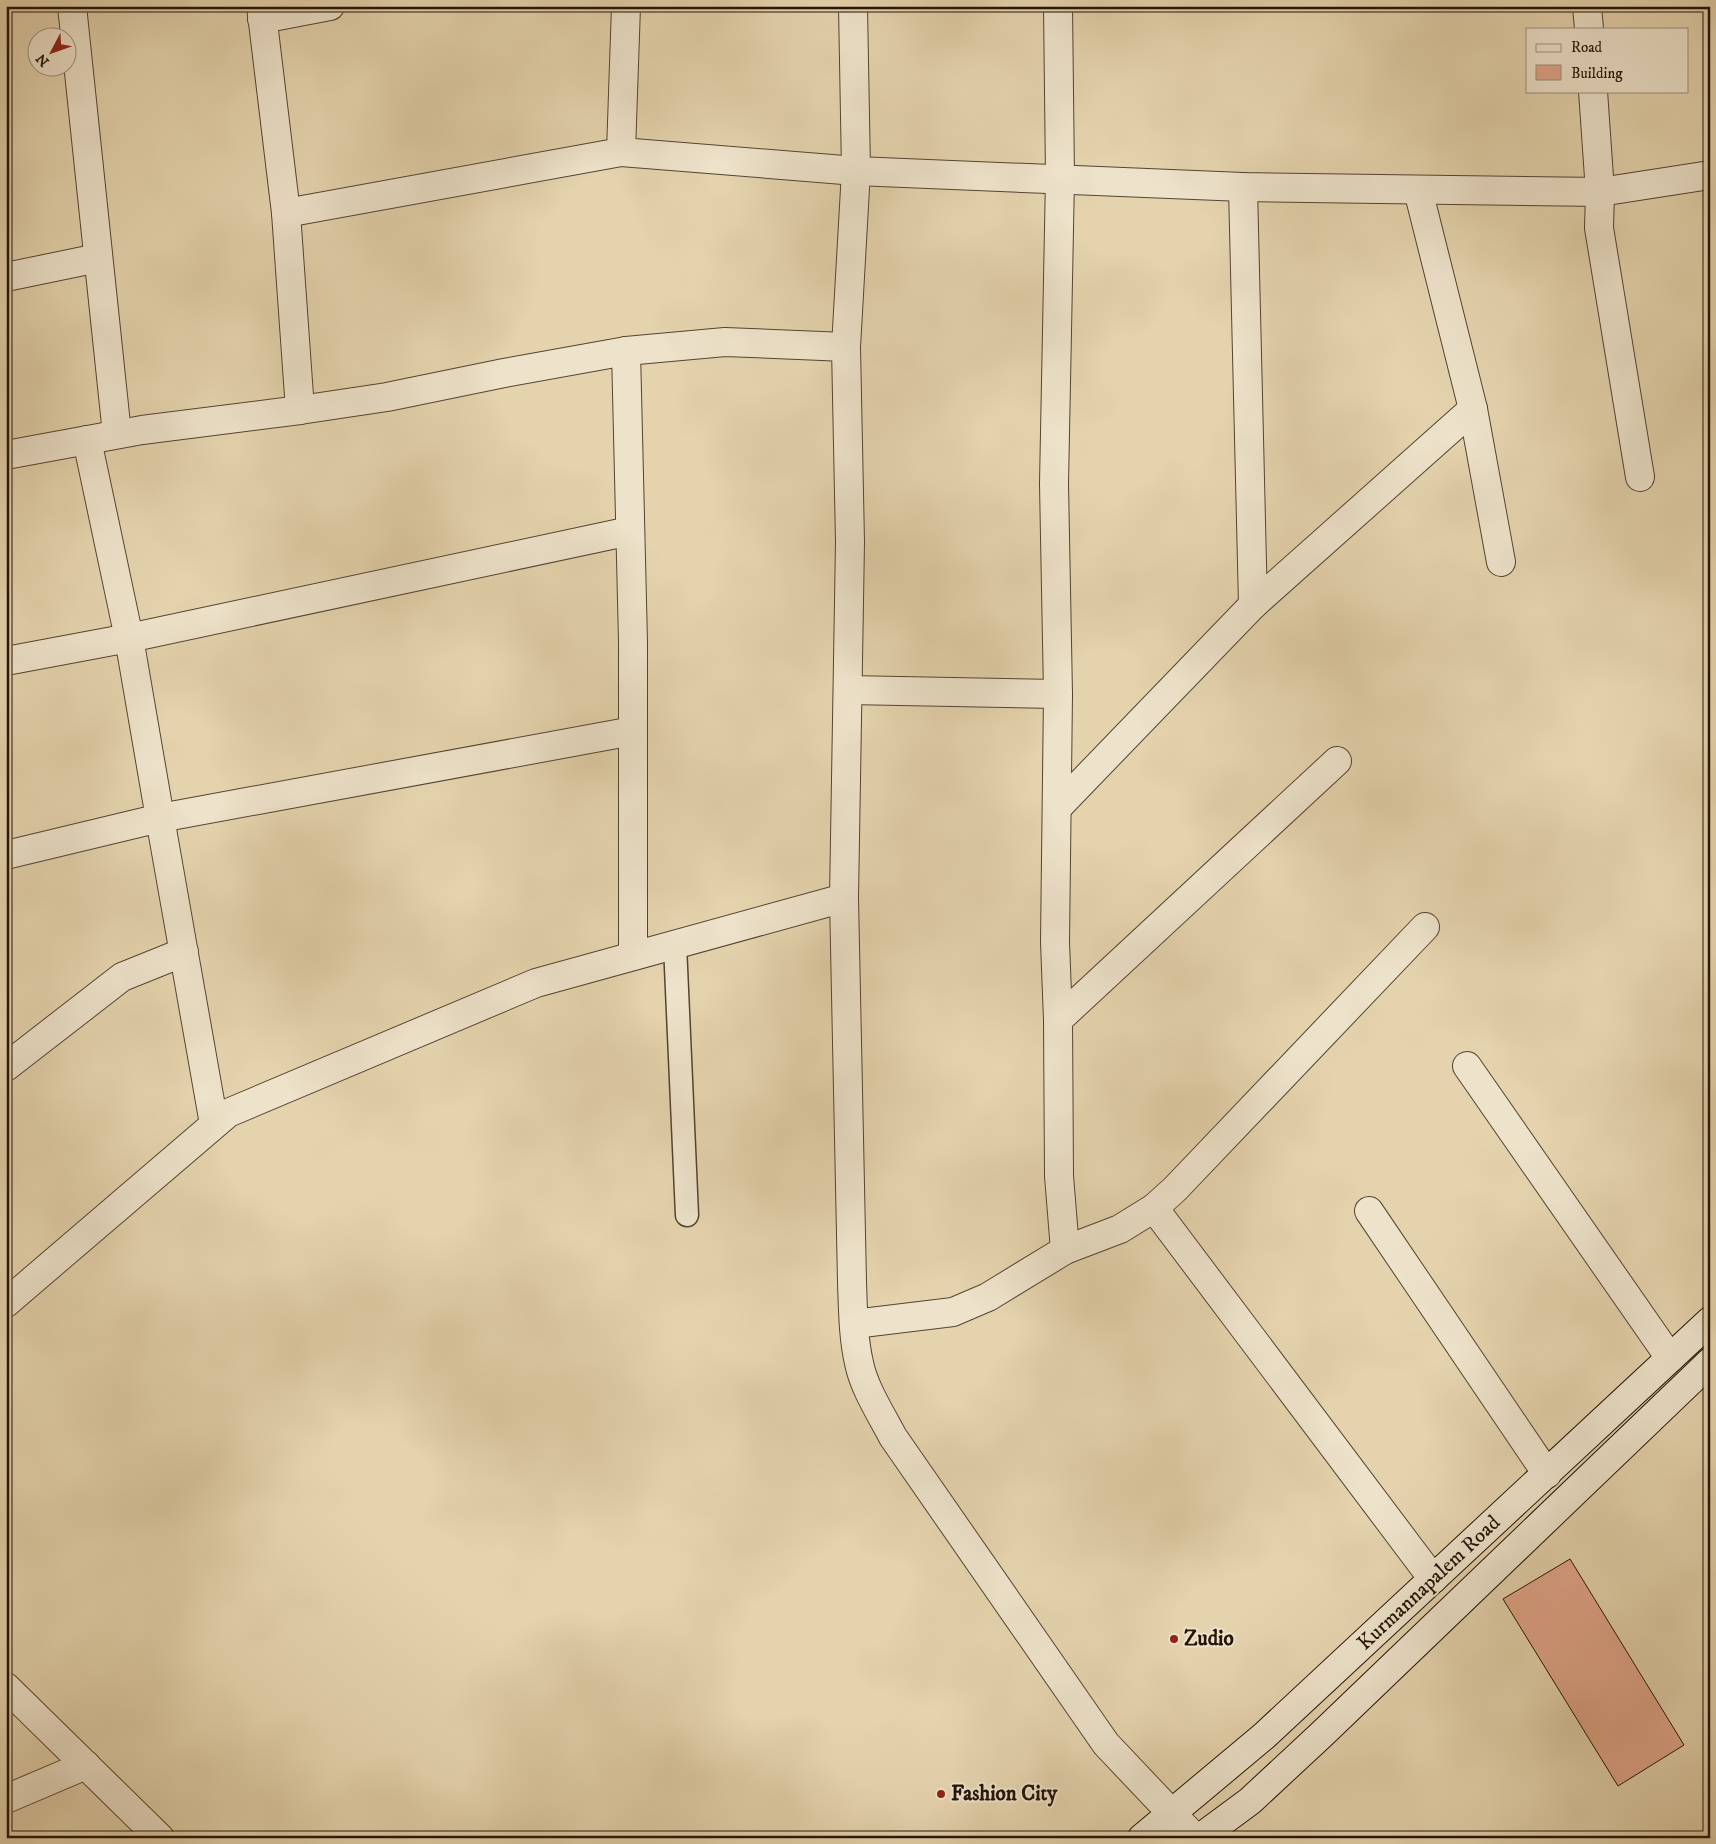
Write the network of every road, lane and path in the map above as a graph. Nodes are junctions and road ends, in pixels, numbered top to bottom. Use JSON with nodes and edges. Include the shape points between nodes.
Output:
{"nodes":[{"id":1,"x":72,"y":6,"type":"edge"},
{"id":2,"x":330,"y":6,"type":"edge"},
{"id":3,"x":626,"y":6,"type":"edge"},
{"id":4,"x":854,"y":6,"type":"edge"},
{"id":5,"x":1058,"y":6,"type":"edge"},
{"id":6,"x":1587,"y":6,"type":"edge"},
{"id":7,"x":261,"y":13,"type":"edge"},
{"id":8,"x":1589,"y":28,"type":"edge"},
{"id":9,"x":1593,"y":92,"type":"edge"},
{"id":10,"x":621,"y":152,"type":"junction"},
{"id":11,"x":856,"y":171,"type":"junction"},
{"id":12,"x":1710,"y":175,"type":"edge"},
{"id":13,"x":1060,"y":178,"type":"junction"},
{"id":14,"x":1243,"y":187,"type":"junction"},
{"id":15,"x":1418,"y":190,"type":"junction"},
{"id":16,"x":1600,"y":192,"type":"junction"},
{"id":17,"x":286,"y":213,"type":"junction"},
{"id":18,"x":98,"y":258,"type":"junction"},
{"id":19,"x":6,"y":277,"type":"edge"},
{"id":20,"x":846,"y":347,"type":"junction"},
{"id":21,"x":626,"y":351,"type":"junction"},
{"id":22,"x":1473,"y":409,"type":"junction"},
{"id":23,"x":300,"y":410,"type":"junction"},
{"id":24,"x":117,"y":434,"type":"junction"},
{"id":25,"x":87,"y":440,"type":"junction"},
{"id":26,"x":6,"y":455,"type":"edge"},
{"id":27,"x":1640,"y":477,"type":"dead end"},
{"id":28,"x":630,"y":531,"type":"junction"},
{"id":29,"x":1501,"y":562,"type":"dead end"},
{"id":30,"x":1253,"y":605,"type":"junction"},
{"id":31,"x":129,"y":638,"type":"junction"},
{"id":32,"x":6,"y":662,"type":"edge"},
{"id":33,"x":848,"y":690,"type":"junction"},
{"id":34,"x":1058,"y":694,"type":"junction"},
{"id":35,"x":633,"y":731,"type":"junction"},
{"id":36,"x":1337,"y":761,"type":"dead end"},
{"id":37,"x":1058,"y":807,"type":"junction"},
{"id":38,"x":160,"y":818,"type":"junction"},
{"id":39,"x":6,"y":855,"type":"edge"},
{"id":40,"x":844,"y":898,"type":"junction"},
{"id":41,"x":1425,"y":927,"type":"dead end"},
{"id":42,"x":675,"y":945,"type":"junction"},
{"id":43,"x":184,"y":952,"type":"junction"},
{"id":44,"x":634,"y":956,"type":"junction"},
{"id":45,"x":1058,"y":1020,"type":"junction"},
{"id":46,"x":1467,"y":1066,"type":"dead end"},
{"id":47,"x":6,"y":1067,"type":"edge"},
{"id":48,"x":214,"y":1124,"type":"junction"},
{"id":49,"x":1154,"y":1208,"type":"junction"},
{"id":50,"x":1369,"y":1211,"type":"dead end"},
{"id":51,"x":686,"y":1215,"type":"dead end"},
{"id":52,"x":1065,"y":1250,"type":"junction"},
{"id":53,"x":6,"y":1303,"type":"edge"},
{"id":54,"x":1710,"y":1321,"type":"edge"},
{"id":55,"x":854,"y":1324,"type":"junction"},
{"id":56,"x":1670,"y":1358,"type":"junction"},
{"id":57,"x":1710,"y":1362,"type":"edge"},
{"id":58,"x":1547,"y":1474,"type":"junction"},
{"id":59,"x":1433,"y":1579,"type":"junction"},
{"id":60,"x":6,"y":1687,"type":"edge"},
{"id":61,"x":86,"y":1765,"type":"junction"},
{"id":62,"x":6,"y":1798,"type":"edge"},
{"id":63,"x":1172,"y":1814,"type":"junction"},
{"id":64,"x":160,"y":1838,"type":"edge"},
{"id":65,"x":1142,"y":1838,"type":"edge"},
{"id":66,"x":1195,"y":1838,"type":"edge"},
{"id":67,"x":1200,"y":1838,"type":"edge"}],
"edges":[{"from":1,"to":18,"type":"street"},
{"from":2,"to":7,"type":"street"},
{"from":3,"to":10,"type":"street"},
{"from":4,"to":11,"type":"street"},
{"from":5,"to":13,"type":"street"},
{"from":6,"to":8,"type":"street"},
{"from":7,"to":17,"type":"street"},
{"from":9,"to":16,"type":"street"},
{"from":10,"to":11,"type":"street"},
{"from":10,"to":17,"type":"street"},
{"from":11,"to":13,"type":"street"},
{"from":11,"to":20,"type":"street"},
{"from":12,"to":16,"type":"street"},
{"from":13,"to":14,"type":"street"},
{"from":13,"to":34,"type":"street","via":[[1054,484]]},
{"from":14,"to":15,"type":"street"},
{"from":14,"to":30,"type":"street"},
{"from":15,"to":16,"type":"street"},
{"from":15,"to":22,"type":"street"},
{"from":16,"to":27,"type":"street","via":[[1599,228]]},
{"from":17,"to":23,"type":"street"},
{"from":18,"to":19,"type":"street"},
{"from":18,"to":24,"type":"street"},
{"from":20,"to":21,"type":"street","via":[[726,342]]},
{"from":20,"to":33,"type":"street","via":[[850,542]]},
{"from":21,"to":23,"type":"street","via":[[387,397]]},
{"from":21,"to":28,"type":"street"},
{"from":22,"to":29,"type":"street"},
{"from":22,"to":30,"type":"street"},
{"from":23,"to":24,"type":"street"},
{"from":24,"to":25,"type":"street"},
{"from":25,"to":26,"type":"street"},
{"from":25,"to":31,"type":"street"},
{"from":28,"to":31,"type":"street"},
{"from":28,"to":35,"type":"street"},
{"from":30,"to":37,"type":"street"},
{"from":31,"to":32,"type":"street"},
{"from":31,"to":38,"type":"street"},
{"from":33,"to":34,"type":"street"},
{"from":33,"to":40,"type":"street"},
{"from":34,"to":37,"type":"street"},
{"from":35,"to":38,"type":"street"},
{"from":35,"to":44,"type":"street"},
{"from":36,"to":45,"type":"street"},
{"from":37,"to":45,"type":"street","via":[[1055,942]]},
{"from":38,"to":39,"type":"street"},
{"from":38,"to":43,"type":"street"},
{"from":40,"to":42,"type":"street"},
{"from":40,"to":55,"type":"street"},
{"from":41,"to":49,"type":"street"},
{"from":42,"to":44,"type":"street"},
{"from":42,"to":51,"type":"lane"},
{"from":43,"to":47,"type":"street","via":[[122,977]]},
{"from":43,"to":48,"type":"street"},
{"from":44,"to":48,"type":"street","via":[[536,983],[228,1113]]},
{"from":45,"to":52,"type":"street","via":[[1059,1176]]},
{"from":46,"to":56,"type":"street"},
{"from":48,"to":53,"type":"street"},
{"from":49,"to":52,"type":"street","via":[[1120,1229]]},
{"from":49,"to":59,"type":"street"},
{"from":50,"to":58,"type":"street"},
{"from":52,"to":55,"type":"street","via":[[988,1297],[953,1312]]},
{"from":54,"to":56,"type":"street","name":"Kurmannapalem Road"},
{"from":55,"to":63,"type":"street","via":[[859,1364],[893,1436],[1106,1744]]},
{"from":56,"to":58,"type":"street","name":"Kurmannapalem Road"},
{"from":57,"to":67,"type":"street","via":[[1314,1742],[1250,1801]]},
{"from":58,"to":59,"type":"street","name":"Kurmannapalem Road"},
{"from":59,"to":63,"type":"street","name":"Kurmannapalem Road","via":[[1264,1736]]},
{"from":60,"to":61,"type":"street"},
{"from":61,"to":62,"type":"street"},
{"from":61,"to":64,"type":"street"},
{"from":63,"to":65,"type":"street","name":"Kurmannapalem Road"},
{"from":63,"to":66,"type":"street"}]}
